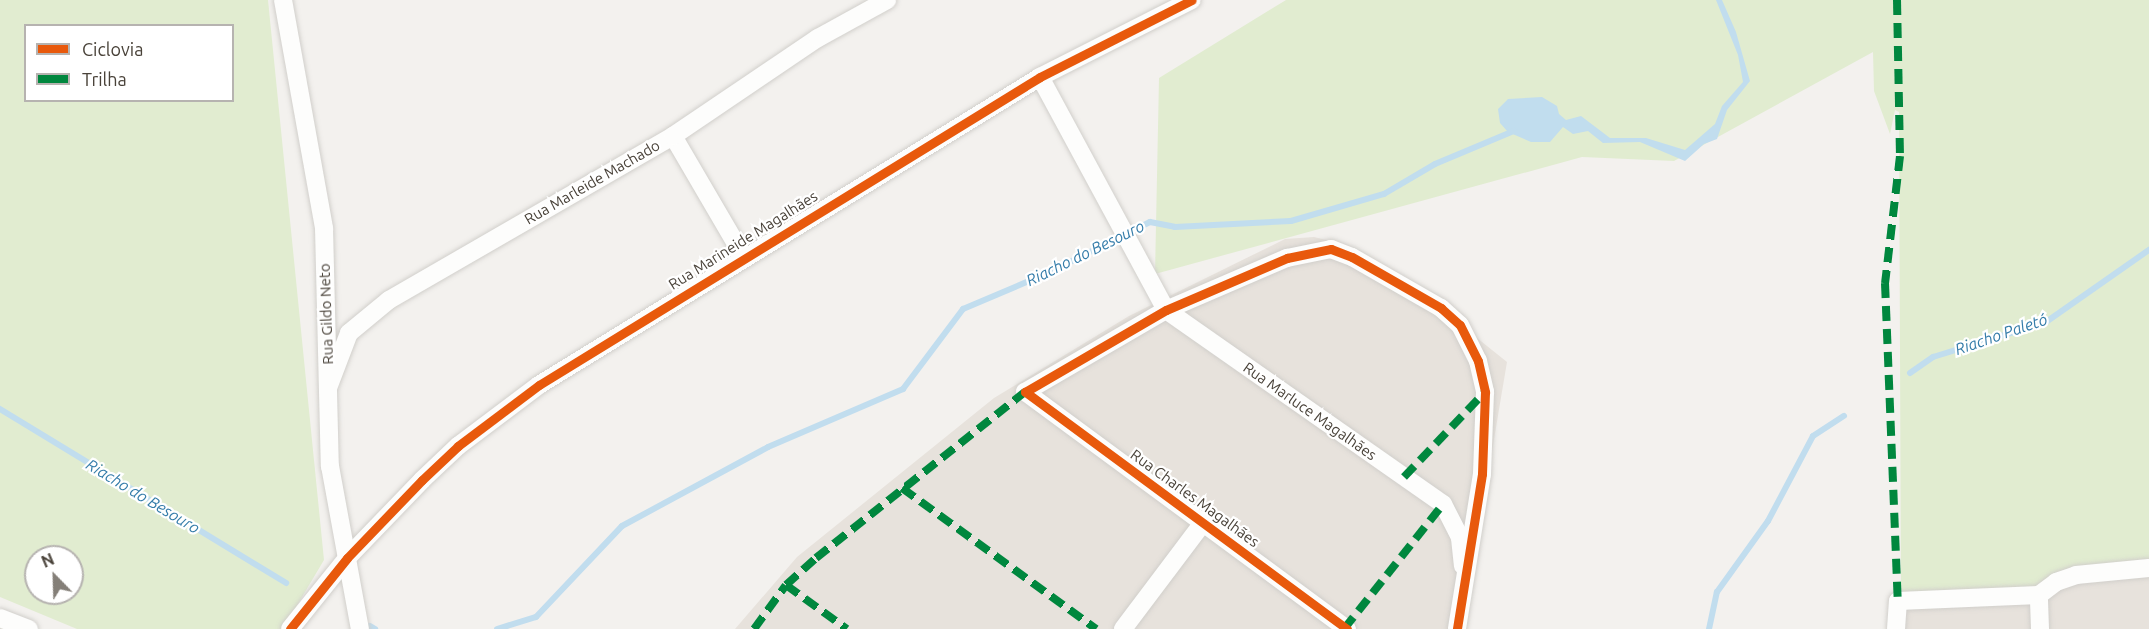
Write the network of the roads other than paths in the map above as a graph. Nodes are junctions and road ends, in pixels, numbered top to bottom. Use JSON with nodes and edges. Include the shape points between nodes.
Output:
{"nodes":[{"id":1,"x":283,"y":0,"type":"edge"},
{"id":2,"x":887,"y":0,"type":"edge"},
{"id":3,"x":1192,"y":0,"type":"edge"},
{"id":4,"x":1040,"y":76,"type":"junction"},
{"id":5,"x":673,"y":136,"type":"junction"},
{"id":6,"x":743,"y":256,"type":"junction"},
{"id":7,"x":1166,"y":310,"type":"junction"},
{"id":8,"x":328,"y":388,"type":"junction"},
{"id":9,"x":1203,"y":523,"type":"junction"},
{"id":10,"x":347,"y":558,"type":"junction"},
{"id":11,"x":2149,"y":568,"type":"edge"},
{"id":12,"x":1466,"y":586,"type":"junction"},
{"id":13,"x":2039,"y":595,"type":"junction"},
{"id":14,"x":0,"y":618,"type":"edge"},
{"id":15,"x":29,"y":629,"type":"edge"},
{"id":16,"x":290,"y":629,"type":"edge"},
{"id":17,"x":360,"y":629,"type":"edge"},
{"id":18,"x":1123,"y":629,"type":"edge"},
{"id":19,"x":1347,"y":629,"type":"edge"},
{"id":20,"x":1457,"y":629,"type":"edge"},
{"id":21,"x":1896,"y":629,"type":"edge"},
{"id":22,"x":2040,"y":629,"type":"edge"}],
"edges":[{"from":1,"to":8,"type":"street","name":"Rua Gildo Neto","via":[[324,228]]},
{"from":2,"to":5,"type":"street","name":"Rua Marleide Machado","via":[[818,38]]},
{"from":3,"to":4,"type":"street","name":"Rua Marineide Magalhães"},
{"from":4,"to":6,"type":"street","name":"Rua Marineide Magalhães"},
{"from":4,"to":7,"type":"street","name":"Rua Marluce Magalhães"},
{"from":5,"to":6,"type":"street"},
{"from":5,"to":8,"type":"street","name":"Rua Marleide Machado","via":[[464,255],[359,321],[340,353]]},
{"from":6,"to":10,"type":"street","name":"Rua Marineide Magalhães","via":[[499,412],[422,480]]},
{"from":7,"to":9,"type":"street","name":"Rua Charles Magalhães","via":[[1025,392]]},
{"from":7,"to":12,"type":"street","name":"Rua Marluce Magalhães","via":[[1443,504],[1460,538]]},
{"from":7,"to":12,"type":"street","via":[[1287,258],[1331,249],[1441,308],[1472,343],[1485,392],[1482,474]]},
{"from":8,"to":10,"type":"street","name":"Rua Gildo Neto","via":[[330,466]]},
{"from":9,"to":18,"type":"street"},
{"from":9,"to":19,"type":"street","name":"Rua Charles Magalhães"},
{"from":10,"to":16,"type":"street","name":"Rua Marineide Magalhães"},
{"from":10,"to":17,"type":"street","name":"Rua Gildo Neto"},
{"from":11,"to":13,"type":"street","via":[[2076,575],[2056,582]]},
{"from":12,"to":20,"type":"street"},
{"from":13,"to":21,"type":"street","via":[[1898,601]]},
{"from":13,"to":22,"type":"street"},
{"from":14,"to":15,"type":"street"}]}
